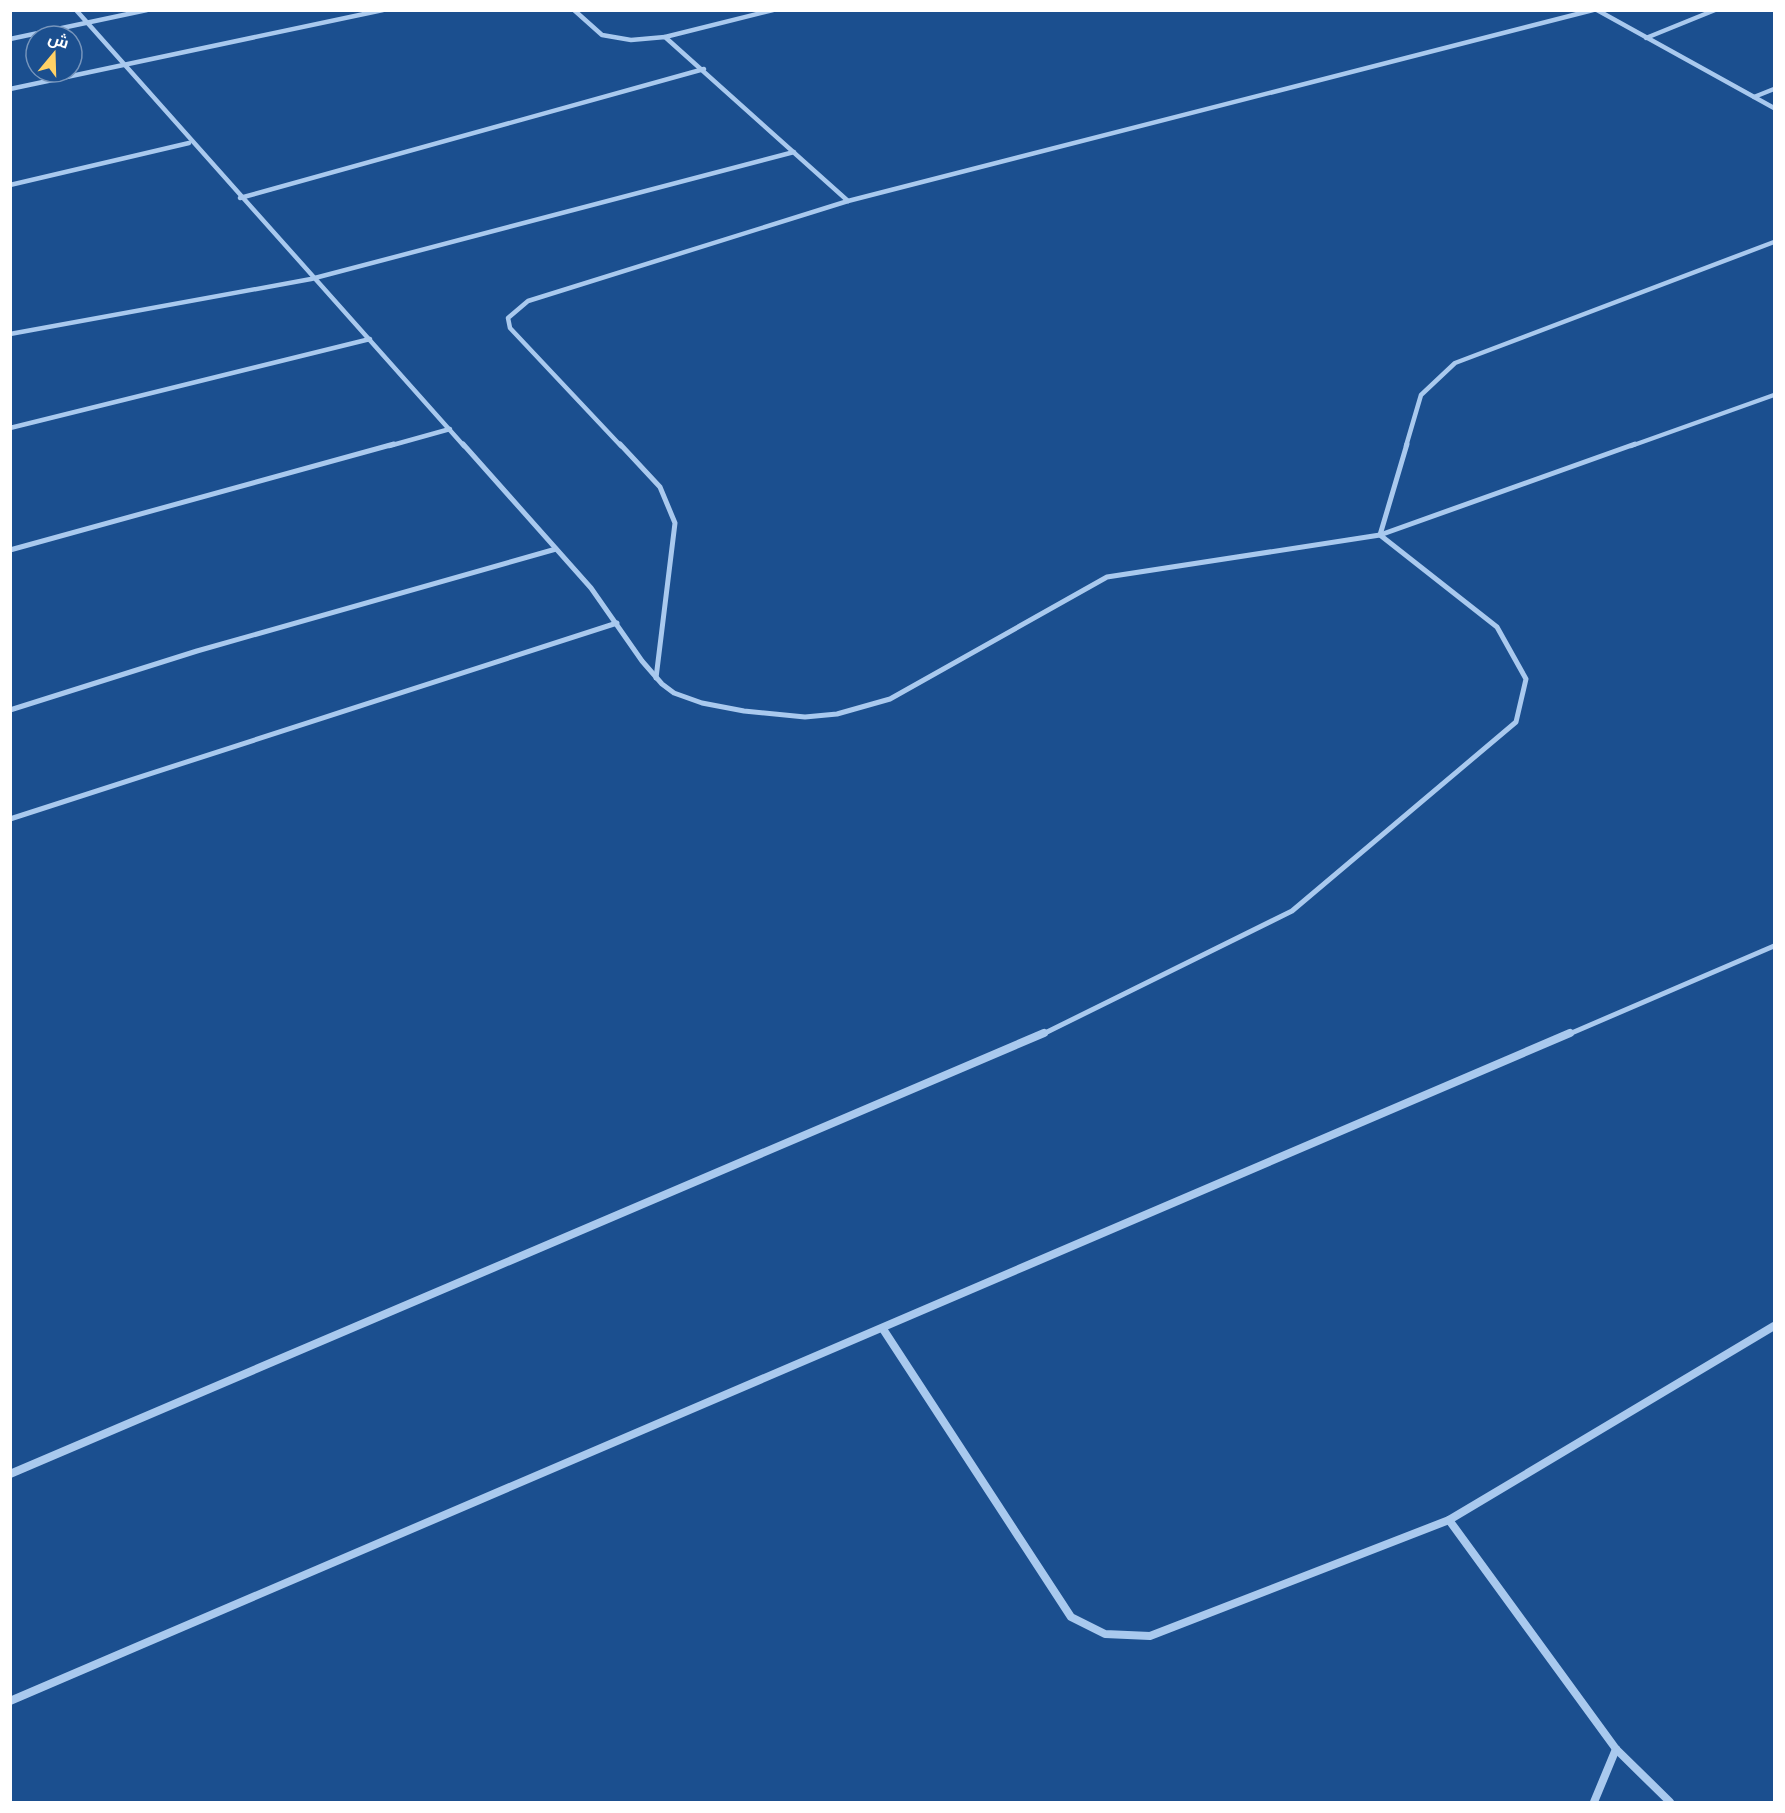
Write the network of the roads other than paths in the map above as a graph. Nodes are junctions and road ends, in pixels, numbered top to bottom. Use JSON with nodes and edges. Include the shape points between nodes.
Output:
{"nodes":[{"id":1,"x":76,"y":10,"type":"edge"},
{"id":2,"x":147,"y":10,"type":"edge"},
{"id":3,"x":383,"y":10,"type":"edge"},
{"id":4,"x":574,"y":10,"type":"edge"},
{"id":5,"x":773,"y":10,"type":"edge"},
{"id":6,"x":1595,"y":10,"type":"edge"},
{"id":7,"x":1715,"y":10,"type":"edge"},
{"id":8,"x":87,"y":23,"type":"junction"},
{"id":9,"x":665,"y":37,"type":"junction"},
{"id":10,"x":1646,"y":38,"type":"junction"},
{"id":11,"x":10,"y":39,"type":"edge"},
{"id":12,"x":122,"y":64,"type":"junction"},
{"id":13,"x":704,"y":69,"type":"junction"},
{"id":14,"x":10,"y":89,"type":"edge"},
{"id":15,"x":1774,"y":89,"type":"edge"},
{"id":16,"x":1754,"y":97,"type":"junction"},
{"id":17,"x":1774,"y":108,"type":"edge"},
{"id":18,"x":189,"y":143,"type":"junction"},
{"id":19,"x":794,"y":152,"type":"junction"},
{"id":20,"x":10,"y":185,"type":"edge"},
{"id":21,"x":240,"y":198,"type":"junction"},
{"id":22,"x":848,"y":201,"type":"junction"},
{"id":23,"x":1774,"y":242,"type":"edge"},
{"id":24,"x":311,"y":279,"type":"junction"},
{"id":25,"x":10,"y":334,"type":"edge"},
{"id":26,"x":370,"y":339,"type":"junction"},
{"id":27,"x":1774,"y":395,"type":"edge"},
{"id":28,"x":10,"y":429,"type":"edge"},
{"id":29,"x":450,"y":429,"type":"junction"},
{"id":30,"x":1380,"y":535,"type":"junction"},
{"id":31,"x":556,"y":549,"type":"junction"},
{"id":32,"x":10,"y":550,"type":"edge"},
{"id":33,"x":617,"y":623,"type":"junction"},
{"id":34,"x":656,"y":679,"type":"junction"},
{"id":35,"x":10,"y":710,"type":"edge"},
{"id":36,"x":10,"y":819,"type":"edge"},
{"id":37,"x":1774,"y":946,"type":"edge"},
{"id":38,"x":1774,"y":1326,"type":"edge"},
{"id":39,"x":883,"y":1329,"type":"junction"},
{"id":40,"x":10,"y":1474,"type":"edge"},
{"id":41,"x":1449,"y":1520,"type":"junction"},
{"id":42,"x":10,"y":1701,"type":"edge"},
{"id":43,"x":1616,"y":1749,"type":"junction"},
{"id":44,"x":1593,"y":1803,"type":"edge"},
{"id":45,"x":1670,"y":1803,"type":"edge"}],
"edges":[{"from":1,"to":8,"type":"street"},
{"from":2,"to":8,"type":"street"},
{"from":3,"to":12,"type":"street"},
{"from":4,"to":9,"type":"street","via":[[602,36],[631,40]]},
{"from":5,"to":9,"type":"street"},
{"from":6,"to":10,"type":"street"},
{"from":6,"to":22,"type":"street"},
{"from":7,"to":10,"type":"street"},
{"from":8,"to":11,"type":"street"},
{"from":8,"to":12,"type":"street"},
{"from":9,"to":13,"type":"street"},
{"from":10,"to":16,"type":"street"},
{"from":12,"to":14,"type":"street"},
{"from":12,"to":18,"type":"street"},
{"from":13,"to":19,"type":"street"},
{"from":13,"to":21,"type":"street"},
{"from":15,"to":16,"type":"street"},
{"from":16,"to":17,"type":"street"},
{"from":18,"to":20,"type":"street"},
{"from":18,"to":21,"type":"street"},
{"from":19,"to":22,"type":"street"},
{"from":19,"to":24,"type":"street"},
{"from":21,"to":24,"type":"street"},
{"from":22,"to":34,"type":"street","via":[[528,301],[508,318],[510,328],[660,487],[675,523]]},
{"from":23,"to":30,"type":"street","via":[[1455,363],[1421,395]]},
{"from":24,"to":25,"type":"street"},
{"from":24,"to":26,"type":"street"},
{"from":26,"to":28,"type":"street"},
{"from":26,"to":29,"type":"street"},
{"from":27,"to":30,"type":"street"},
{"from":29,"to":31,"type":"street"},
{"from":29,"to":32,"type":"street"},
{"from":30,"to":34,"type":"street","via":[[1107,577],[890,699],[853,712],[815,717],[710,706],[675,695]]},
{"from":30,"to":40,"type":"street","via":[[1497,627],[1526,679],[1516,722],[1292,911],[1022,1044]]},
{"from":31,"to":33,"type":"street"},
{"from":31,"to":35,"type":"street","via":[[197,651]]},
{"from":33,"to":34,"type":"street"},
{"from":33,"to":36,"type":"street"},
{"from":37,"to":39,"type":"street"},
{"from":38,"to":41,"type":"street"},
{"from":39,"to":41,"type":"street","via":[[1071,1617],[1105,1634],[1150,1636]]},
{"from":39,"to":42,"type":"street"},
{"from":41,"to":43,"type":"street"},
{"from":43,"to":44,"type":"street"},
{"from":43,"to":45,"type":"street"}]}
